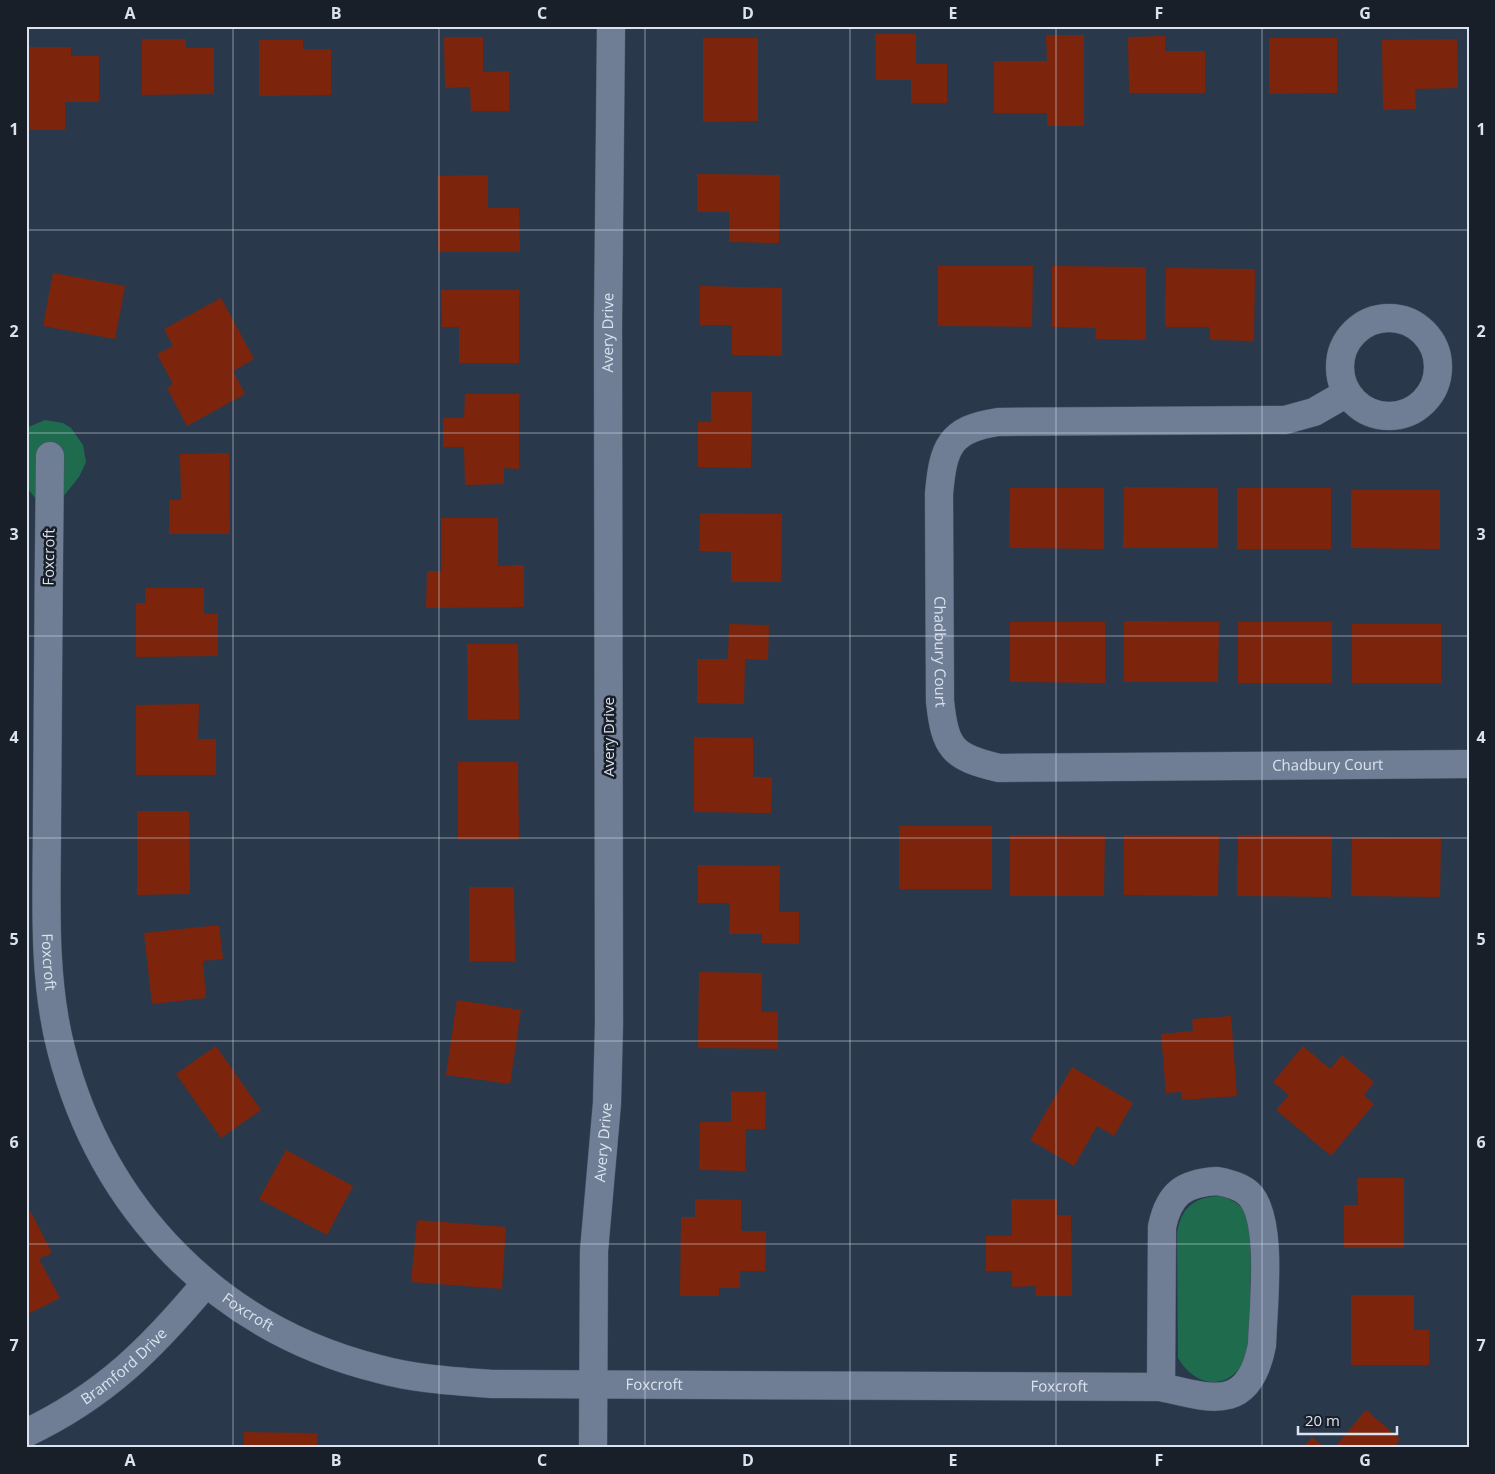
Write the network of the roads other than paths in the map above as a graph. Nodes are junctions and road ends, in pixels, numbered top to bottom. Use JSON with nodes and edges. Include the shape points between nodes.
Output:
{"nodes":[{"id":1,"x":611,"y":26,"type":"edge"},
{"id":2,"x":1347,"y":393,"type":"dead end"},
{"id":3,"x":50,"y":456,"type":"dead end"},
{"id":4,"x":1469,"y":764,"type":"edge"},
{"id":5,"x":206,"y":1283,"type":"junction"},
{"id":6,"x":593,"y":1384,"type":"junction"},
{"id":7,"x":1161,"y":1387,"type":"junction"},
{"id":8,"x":26,"y":1434,"type":"edge"},
{"id":9,"x":593,"y":1448,"type":"edge"}],
"edges":[{"from":1,"to":6,"type":"street","name":"Avery Drive","via":[[609,1024],[594,1251]]},
{"from":2,"to":4,"type":"street","name":"Chadbury Court","via":[[1314,412],[1285,420],[998,422],[978,424],[960,433],[947,446],[938,494],[943,729],[955,752],[973,762],[999,768]]},
{"from":3,"to":5,"type":"street","name":"Foxcroft","via":[[47,889],[51,1000],[72,1090],[102,1157],[137,1212]]},
{"from":5,"to":6,"type":"street","name":"Foxcroft","via":[[262,1323],[296,1341],[379,1370],[435,1380],[490,1384]]},
{"from":5,"to":8,"type":"street","name":"Bramford Drive","via":[[132,1365],[69,1411]]},
{"from":6,"to":7,"type":"street","name":"Foxcroft"},
{"from":6,"to":9,"type":"street","name":"Avery Drive"},
{"from":7,"to":7,"type":"street","name":"Foxcroft","via":[[1219,1398],[1236,1392],[1251,1379],[1259,1362],[1264,1231],[1259,1208],[1248,1193],[1234,1185],[1217,1180],[1199,1182],[1174,1196],[1165,1209],[1162,1227]]}]}
